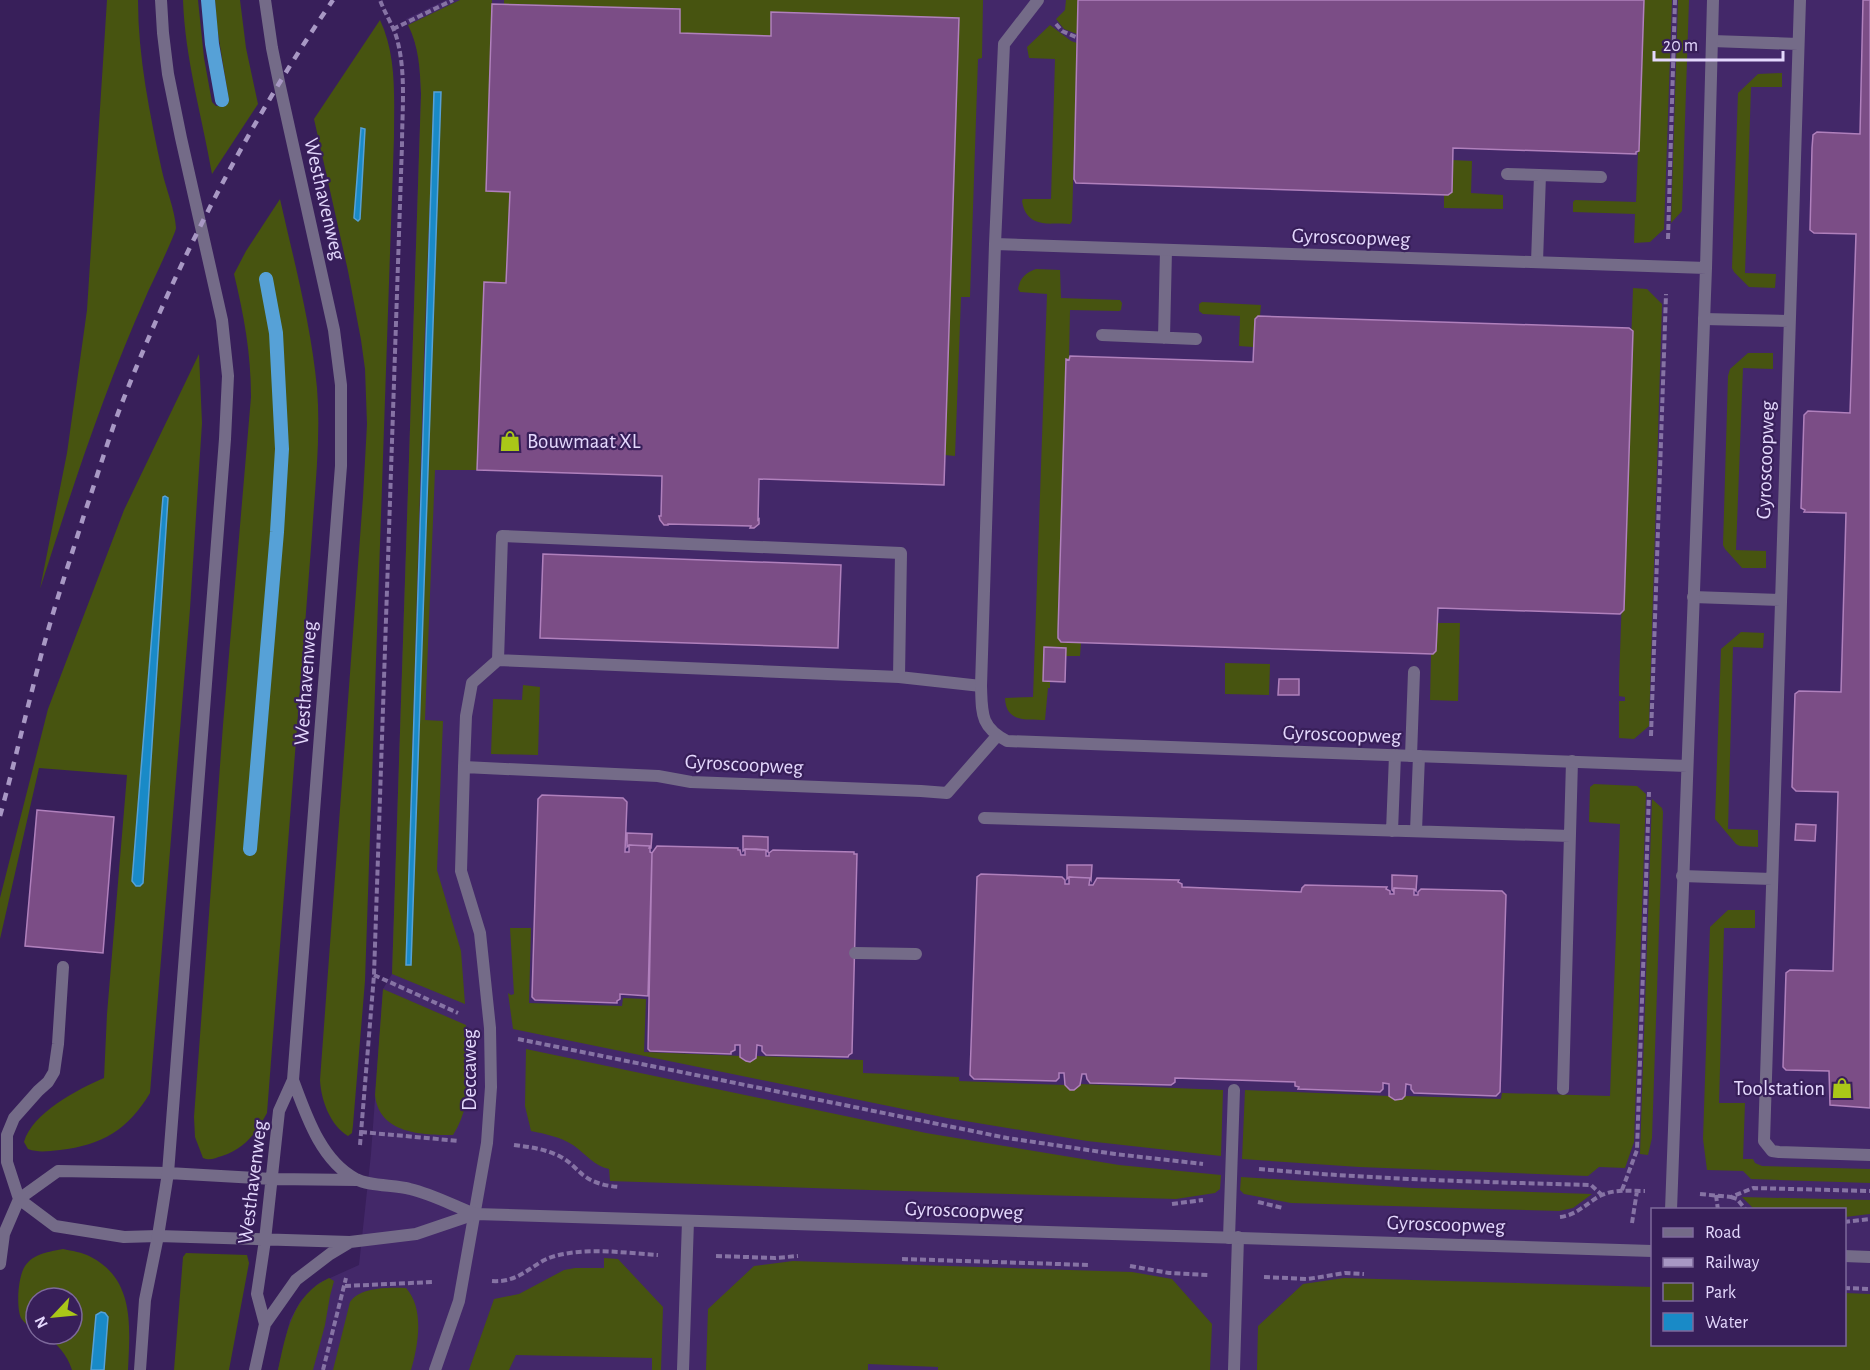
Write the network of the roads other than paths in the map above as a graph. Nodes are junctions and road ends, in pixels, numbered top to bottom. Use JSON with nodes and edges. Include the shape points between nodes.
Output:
{"nodes":[{"id":1,"x":160,"y":0,"type":"edge"},
{"id":2,"x":265,"y":0,"type":"edge"},
{"id":3,"x":1038,"y":0,"type":"edge"},
{"id":4,"x":1713,"y":0,"type":"edge"},
{"id":5,"x":1800,"y":0,"type":"edge"},
{"id":6,"x":1712,"y":41,"type":"junction"},
{"id":7,"x":1798,"y":44,"type":"junction"},
{"id":8,"x":1507,"y":174,"type":"dead end"},
{"id":9,"x":1540,"y":175,"type":"junction"},
{"id":10,"x":1601,"y":177,"type":"dead end"},
{"id":11,"x":995,"y":244,"type":"junction"},
{"id":12,"x":1166,"y":250,"type":"junction"},
{"id":13,"x":1537,"y":262,"type":"junction"},
{"id":14,"x":1706,"y":268,"type":"junction"},
{"id":15,"x":1704,"y":319,"type":"junction"},
{"id":16,"x":1789,"y":321,"type":"junction"},
{"id":17,"x":1102,"y":335,"type":"dead end"},
{"id":18,"x":1164,"y":338,"type":"junction"},
{"id":19,"x":1196,"y":339,"type":"dead end"},
{"id":20,"x":1693,"y":597,"type":"junction"},
{"id":21,"x":1780,"y":600,"type":"junction"},
{"id":22,"x":498,"y":660,"type":"junction"},
{"id":23,"x":1414,"y":672,"type":"dead end"},
{"id":24,"x":899,"y":677,"type":"junction"},
{"id":25,"x":981,"y":686,"type":"junction"},
{"id":26,"x":997,"y":736,"type":"junction"},
{"id":27,"x":1395,"y":755,"type":"junction"},
{"id":28,"x":1415,"y":756,"type":"junction"},
{"id":29,"x":1572,"y":761,"type":"junction"},
{"id":30,"x":1687,"y":766,"type":"junction"},
{"id":31,"x":464,"y":767,"type":"junction"},
{"id":32,"x":984,"y":818,"type":"dead end"},
{"id":33,"x":1392,"y":831,"type":"junction"},
{"id":34,"x":1416,"y":831,"type":"junction"},
{"id":35,"x":1570,"y":836,"type":"junction"},
{"id":36,"x":1682,"y":876,"type":"junction"},
{"id":37,"x":1772,"y":879,"type":"junction"},
{"id":38,"x":855,"y":953,"type":"dead end"},
{"id":39,"x":916,"y":954,"type":"dead end"},
{"id":40,"x":63,"y":967,"type":"dead end"},
{"id":41,"x":293,"y":1080,"type":"junction"},
{"id":42,"x":1563,"y":1089,"type":"dead end"},
{"id":43,"x":1234,"y":1090,"type":"dead end"},
{"id":44,"x":1870,"y":1155,"type":"edge"},
{"id":45,"x":168,"y":1173,"type":"junction"},
{"id":46,"x":273,"y":1179,"type":"junction"},
{"id":47,"x":357,"y":1180,"type":"junction"},
{"id":48,"x":19,"y":1199,"type":"junction"},
{"id":49,"x":1671,"y":1208,"type":"edge"},
{"id":50,"x":475,"y":1214,"type":"junction"},
{"id":51,"x":688,"y":1221,"type":"junction"},
{"id":52,"x":158,"y":1236,"type":"junction"},
{"id":53,"x":1234,"y":1238,"type":"junction"},
{"id":54,"x":265,"y":1240,"type":"junction"},
{"id":55,"x":350,"y":1242,"type":"junction"},
{"id":56,"x":1651,"y":1251,"type":"edge"},
{"id":57,"x":1846,"y":1256,"type":"edge"},
{"id":58,"x":1870,"y":1257,"type":"edge"},
{"id":59,"x":0,"y":1264,"type":"edge"},
{"id":60,"x":265,"y":1324,"type":"junction"},
{"id":61,"x":140,"y":1370,"type":"edge"},
{"id":62,"x":255,"y":1370,"type":"edge"},
{"id":63,"x":435,"y":1370,"type":"edge"},
{"id":64,"x":683,"y":1370,"type":"edge"},
{"id":65,"x":1234,"y":1370,"type":"edge"}],
"edges":[{"from":1,"to":45,"type":"street","via":[[168,74],[222,320],[228,376]]},
{"from":2,"to":41,"type":"street","name":"Westhavenweg","via":[[279,82],[334,330],[342,406],[341,466]]},
{"from":3,"to":11,"type":"street","via":[[1004,44]]},
{"from":4,"to":6,"type":"street"},
{"from":5,"to":7,"type":"street","name":"Gyroscoopweg"},
{"from":6,"to":7,"type":"street"},
{"from":6,"to":14,"type":"street"},
{"from":7,"to":16,"type":"street","name":"Gyroscoopweg"},
{"from":8,"to":9,"type":"street"},
{"from":9,"to":10,"type":"street"},
{"from":9,"to":13,"type":"street"},
{"from":11,"to":12,"type":"street","name":"Gyroscoopweg"},
{"from":11,"to":25,"type":"street"},
{"from":12,"to":13,"type":"street","name":"Gyroscoopweg"},
{"from":12,"to":18,"type":"street"},
{"from":13,"to":14,"type":"street","name":"Gyroscoopweg"},
{"from":14,"to":15,"type":"street"},
{"from":15,"to":16,"type":"street"},
{"from":15,"to":20,"type":"street"},
{"from":16,"to":21,"type":"street","name":"Gyroscoopweg"},
{"from":17,"to":18,"type":"street"},
{"from":18,"to":19,"type":"street"},
{"from":20,"to":21,"type":"street"},
{"from":20,"to":30,"type":"street"},
{"from":21,"to":37,"type":"street","name":"Gyroscoopweg"},
{"from":22,"to":24,"type":"street"},
{"from":22,"to":24,"type":"street","via":[[502,536],[901,553]]},
{"from":22,"to":31,"type":"street","name":"Deccaweg","via":[[472,683]]},
{"from":23,"to":28,"type":"street"},
{"from":24,"to":25,"type":"street"},
{"from":25,"to":26,"type":"street","via":[[984,722]]},
{"from":26,"to":27,"type":"street","name":"Gyroscoopweg","via":[[1007,741]]},
{"from":26,"to":31,"type":"street","name":"Gyroscoopweg","via":[[947,793]]},
{"from":27,"to":28,"type":"street","name":"Gyroscoopweg"},
{"from":27,"to":33,"type":"street"},
{"from":28,"to":29,"type":"street","name":"Gyroscoopweg"},
{"from":28,"to":34,"type":"street"},
{"from":29,"to":30,"type":"street","name":"Gyroscoopweg"},
{"from":29,"to":35,"type":"street"},
{"from":30,"to":36,"type":"street"},
{"from":31,"to":50,"type":"street","name":"Deccaweg","via":[[461,871],[480,933],[492,1068],[488,1143]]},
{"from":32,"to":33,"type":"street"},
{"from":33,"to":34,"type":"street"},
{"from":34,"to":35,"type":"street"},
{"from":35,"to":42,"type":"street"},
{"from":36,"to":37,"type":"street"},
{"from":36,"to":49,"type":"street"},
{"from":37,"to":44,"type":"street","name":"Gyroscoopweg","via":[[1764,1141],[1772,1151],[1779,1152]]},
{"from":38,"to":39,"type":"street"},
{"from":40,"to":48,"type":"street","via":[[54,1072],[14,1118],[7,1135],[7,1162]]},
{"from":41,"to":46,"type":"street","name":"Westhavenweg","via":[[279,1111]]},
{"from":41,"to":47,"type":"street","via":[[322,1145]]},
{"from":43,"to":53,"type":"street","via":[[1230,1199]]},
{"from":45,"to":46,"type":"street","name":"Gyroscoopweg"},
{"from":45,"to":48,"type":"street","name":"Gyroscoopweg","via":[[58,1171]]},
{"from":45,"to":52,"type":"street"},
{"from":46,"to":47,"type":"street","name":"Gyroscoopweg"},
{"from":46,"to":54,"type":"street","name":"Westhavenweg"},
{"from":47,"to":50,"type":"street","name":"Gyroscoopweg","via":[[412,1189]]},
{"from":48,"to":52,"type":"street","name":"Gyroscoopweg","via":[[56,1226],[124,1237]]},
{"from":48,"to":59,"type":"street","via":[[4,1234]]},
{"from":50,"to":51,"type":"street","name":"Gyroscoopweg"},
{"from":50,"to":55,"type":"street","name":"Gyroscoopweg","via":[[416,1234]]},
{"from":50,"to":63,"type":"street","name":"Deccaweg","via":[[459,1301]]},
{"from":51,"to":53,"type":"street","name":"Gyroscoopweg"},
{"from":51,"to":64,"type":"street"},
{"from":52,"to":54,"type":"street","name":"Gyroscoopweg"},
{"from":52,"to":61,"type":"street","via":[[146,1300]]},
{"from":53,"to":56,"type":"street","name":"Gyroscoopweg"},
{"from":53,"to":65,"type":"street"},
{"from":54,"to":55,"type":"street","name":"Gyroscoopweg"},
{"from":54,"to":60,"type":"street","name":"Westhavenweg","via":[[257,1294]]},
{"from":55,"to":60,"type":"street","name":"Gyroscoopweg","via":[[296,1280]]},
{"from":57,"to":58,"type":"street"},
{"from":60,"to":62,"type":"street","name":"Westhavenweg"}]}
